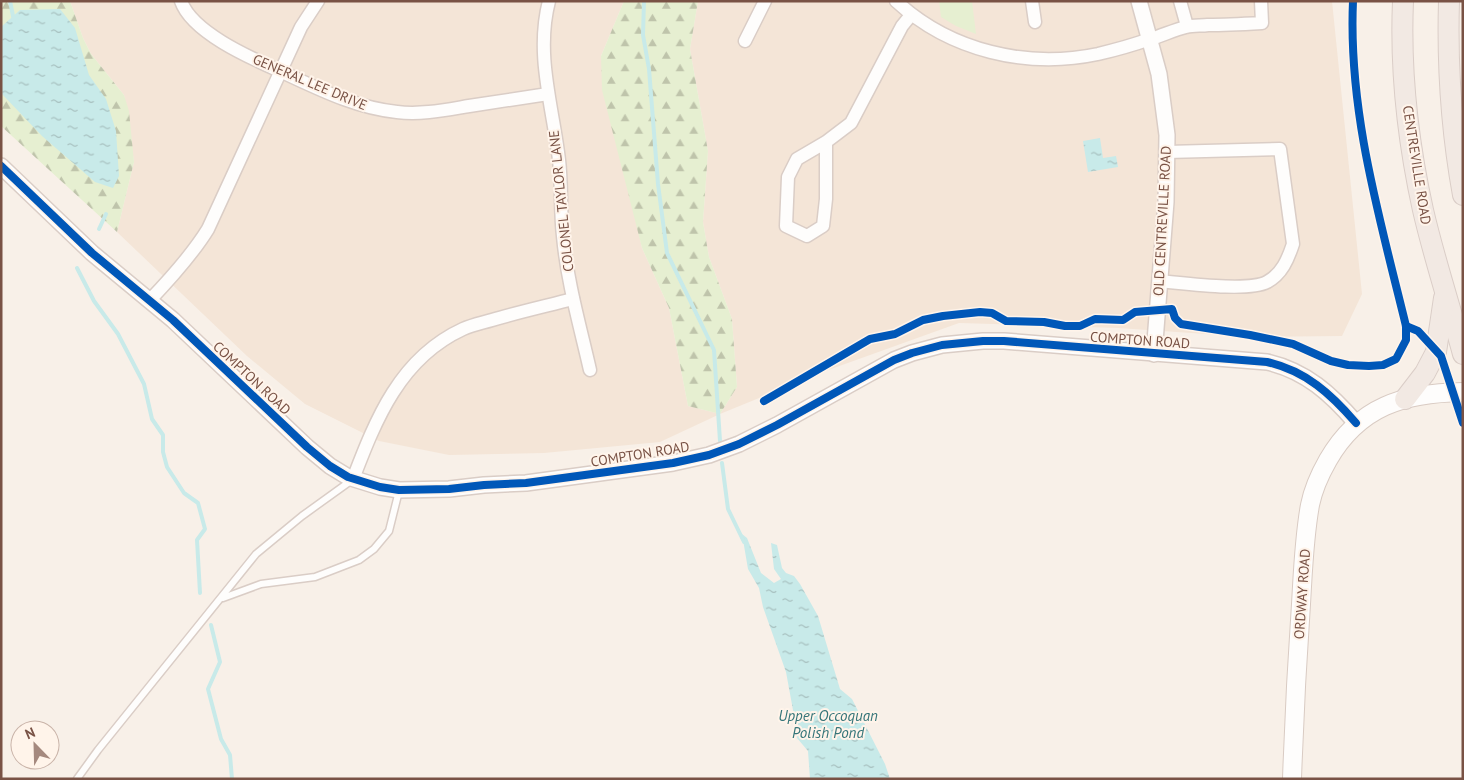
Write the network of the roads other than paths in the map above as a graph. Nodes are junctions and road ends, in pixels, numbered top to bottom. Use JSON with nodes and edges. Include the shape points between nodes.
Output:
{"nodes":[{"id":1,"x":181,"y":1,"type":"edge"},
{"id":2,"x":318,"y":1,"type":"edge"},
{"id":3,"x":550,"y":1,"type":"edge"},
{"id":4,"x":765,"y":1,"type":"edge"},
{"id":5,"x":896,"y":1,"type":"edge"},
{"id":6,"x":1032,"y":1,"type":"edge"},
{"id":7,"x":1139,"y":1,"type":"edge"},
{"id":8,"x":1180,"y":1,"type":"edge"},
{"id":9,"x":1261,"y":1,"type":"edge"},
{"id":10,"x":1403,"y":1,"type":"edge"},
{"id":11,"x":1448,"y":1,"type":"edge"},
{"id":12,"x":911,"y":15,"type":"junction"},
{"id":13,"x":1035,"y":22,"type":"dead end"},
{"id":14,"x":1187,"y":26,"type":"junction"},
{"id":15,"x":1150,"y":39,"type":"junction"},
{"id":16,"x":745,"y":41,"type":"dead end"},
{"id":17,"x":280,"y":71,"type":"junction"},
{"id":18,"x":548,"y":94,"type":"junction"},
{"id":19,"x":826,"y":142,"type":"junction"},
{"id":20,"x":1167,"y":152,"type":"junction"},
{"id":21,"x":1,"y":166,"type":"edge"},
{"id":22,"x":1463,"y":195,"type":"edge"},
{"id":23,"x":1159,"y":281,"type":"junction"},
{"id":24,"x":1445,"y":289,"type":"junction"},
{"id":25,"x":574,"y":299,"type":"junction"},
{"id":26,"x":150,"y":300,"type":"junction"},
{"id":27,"x":1154,"y":354,"type":"junction"},
{"id":28,"x":1463,"y":354,"type":"edge"},
{"id":29,"x":590,"y":370,"type":"dead end"},
{"id":30,"x":1463,"y":392,"type":"edge"},
{"id":31,"x":1405,"y":398,"type":"junction"},
{"id":32,"x":1356,"y":423,"type":"junction"},
{"id":33,"x":353,"y":479,"type":"junction"},
{"id":34,"x":399,"y":490,"type":"junction"},
{"id":35,"x":222,"y":598,"type":"junction"},
{"id":36,"x":77,"y":779,"type":"edge"},
{"id":37,"x":1292,"y":779,"type":"edge"}],
"edges":[{"from":1,"to":17,"type":"street","name":"GENERAL LEE DRIVE","via":[[188,14],[216,38]]},
{"from":2,"to":17,"type":"street","via":[[301,27]]},
{"from":3,"to":18,"type":"street","name":"COLONEL TAYLOR LANE","via":[[543,44]]},
{"from":4,"to":16,"type":"street"},
{"from":5,"to":12,"type":"street"},
{"from":6,"to":13,"type":"street"},
{"from":7,"to":15,"type":"street","name":"OLD CENTREVILLE ROAD"},
{"from":8,"to":14,"type":"street"},
{"from":9,"to":14,"type":"street","via":[[1262,23]]},
{"from":10,"to":24,"type":"highway","name":"CENTREVILLE ROAD","via":[[1411,144],[1423,211]]},
{"from":11,"to":22,"type":"highway","via":[[1452,127]]},
{"from":12,"to":15,"type":"street","via":[[958,42],[1020,58],[1050,60],[1078,57]]},
{"from":12,"to":19,"type":"street","via":[[902,26],[851,123]]},
{"from":14,"to":15,"type":"street"},
{"from":15,"to":20,"type":"street","name":"OLD CENTREVILLE ROAD","via":[[1162,96]]},
{"from":17,"to":18,"type":"street","name":"GENERAL LEE DRIVE","via":[[358,104],[397,112],[434,112]]},
{"from":17,"to":26,"type":"street","via":[[208,229],[200,243]]},
{"from":18,"to":25,"type":"street","name":"COLONEL TAYLOR LANE","via":[[559,160],[562,235]]},
{"from":19,"to":19,"type":"street","via":[[797,159],[788,177],[786,226],[807,236],[823,226]]},
{"from":20,"to":23,"type":"street","name":"OLD CENTREVILLE ROAD"},
{"from":20,"to":23,"type":"street","via":[[1280,149],[1293,244],[1289,259],[1279,272],[1266,282],[1248,287]]},
{"from":21,"to":26,"type":"street","name":"COMPTON ROAD","via":[[92,252]]},
{"from":23,"to":27,"type":"street","name":"OLD CENTREVILLE ROAD"},
{"from":24,"to":28,"type":"highway","name":"CENTREVILLE ROAD"},
{"from":24,"to":31,"type":"highway","via":[[1436,352],[1426,373]]},
{"from":25,"to":29,"type":"street","name":"COLONEL TAYLOR LANE"},
{"from":25,"to":33,"type":"street","via":[[463,329],[429,350],[405,373],[387,400]]},
{"from":26,"to":33,"type":"street","name":"COMPTON ROAD","via":[[307,447]]},
{"from":27,"to":32,"type":"street","name":"COMPTON ROAD","via":[[1252,360],[1283,367],[1319,386]]},
{"from":27,"to":34,"type":"street","name":"COMPTON ROAD","via":[[983,341],[942,345],[894,360],[778,425],[709,455],[526,483]]},
{"from":30,"to":31,"type":"main road"},
{"from":31,"to":32,"type":"main road"},
{"from":32,"to":37,"type":"main road","name":"ORDWAY ROAD","via":[[1336,446],[1310,504],[1296,676]]},
{"from":33,"to":34,"type":"street","name":"COMPTON ROAD"},
{"from":33,"to":35,"type":"lane","via":[[256,554]]},
{"from":34,"to":35,"type":"lane","via":[[389,531],[374,549],[359,560],[315,577],[261,584]]},
{"from":35,"to":36,"type":"lane"}]}
